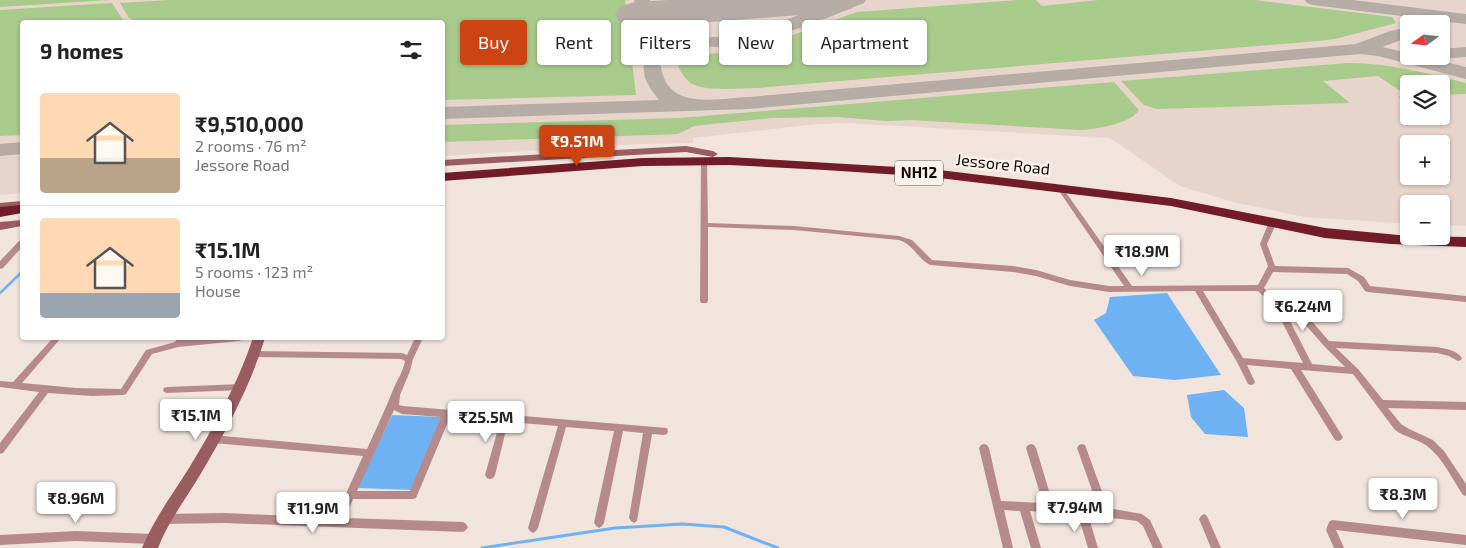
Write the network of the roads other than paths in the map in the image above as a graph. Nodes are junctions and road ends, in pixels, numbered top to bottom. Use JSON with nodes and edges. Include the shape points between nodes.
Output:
{"nodes":[{"id":1,"x":708,"y":158,"type":"junction"},
{"id":2,"x":445,"y":163,"type":"edge"},
{"id":3,"x":445,"y":169,"type":"edge"},
{"id":4,"x":445,"y":177,"type":"edge"},
{"id":5,"x":1060,"y":188,"type":"junction"},
{"id":6,"x":20,"y":204,"type":"edge"},
{"id":7,"x":0,"y":206,"type":"edge"},
{"id":8,"x":20,"y":210,"type":"edge"},
{"id":9,"x":0,"y":212,"type":"edge"},
{"id":10,"x":20,"y":218,"type":"edge"},
{"id":11,"x":0,"y":220,"type":"edge"},
{"id":12,"x":20,"y":223,"type":"edge"},
{"id":13,"x":1272,"y":224,"type":"junction"},
{"id":14,"x":0,"y":226,"type":"edge"},
{"id":15,"x":704,"y":226,"type":"junction"},
{"id":16,"x":1400,"y":231,"type":"edge"},
{"id":17,"x":1450,"y":234,"type":"edge"},
{"id":18,"x":1466,"y":235,"type":"edge"},
{"id":19,"x":1466,"y":242,"type":"edge"},
{"id":20,"x":20,"y":245,"type":"edge"},
{"id":21,"x":0,"y":266,"type":"edge"},
{"id":22,"x":1271,"y":268,"type":"junction"},
{"id":23,"x":1197,"y":288,"type":"junction"},
{"id":24,"x":1260,"y":288,"type":"junction"},
{"id":25,"x":1130,"y":289,"type":"junction"},
{"id":26,"x":1466,"y":299,"type":"edge"},
{"id":27,"x":704,"y":301,"type":"dead end"},
{"id":28,"x":1278,"y":306,"type":"junction"},
{"id":29,"x":55,"y":340,"type":"edge"},
{"id":30,"x":199,"y":340,"type":"edge"},
{"id":31,"x":258,"y":340,"type":"edge"},
{"id":32,"x":418,"y":340,"type":"edge"},
{"id":33,"x":179,"y":341,"type":"edge"},
{"id":34,"x":1327,"y":344,"type":"junction"},
{"id":35,"x":254,"y":354,"type":"junction"},
{"id":36,"x":1458,"y":358,"type":"dead end"},
{"id":37,"x":409,"y":359,"type":"junction"},
{"id":38,"x":1241,"y":361,"type":"junction"},
{"id":39,"x":1294,"y":366,"type":"junction"},
{"id":40,"x":1309,"y":367,"type":"junction"},
{"id":41,"x":1355,"y":371,"type":"junction"},
{"id":42,"x":1251,"y":382,"type":"dead end"},
{"id":43,"x":0,"y":384,"type":"edge"},
{"id":44,"x":14,"y":386,"type":"junction"},
{"id":45,"x":240,"y":387,"type":"junction"},
{"id":46,"x":167,"y":390,"type":"dead end"},
{"id":47,"x":45,"y":391,"type":"junction"},
{"id":48,"x":394,"y":400,"type":"junction"},
{"id":49,"x":1381,"y":404,"type":"junction"},
{"id":50,"x":1466,"y":406,"type":"edge"},
{"id":51,"x":447,"y":414,"type":"junction"},
{"id":52,"x":505,"y":418,"type":"junction"},
{"id":53,"x":563,"y":423,"type":"junction"},
{"id":54,"x":619,"y":428,"type":"junction"},
{"id":55,"x":648,"y":430,"type":"junction"},
{"id":56,"x":664,"y":431,"type":"dead end"},
{"id":57,"x":1338,"y":436,"type":"dead end"},
{"id":58,"x":213,"y":439,"type":"junction"},
{"id":59,"x":984,"y":448,"type":"dead end"},
{"id":60,"x":1031,"y":448,"type":"dead end"},
{"id":61,"x":1082,"y":448,"type":"dead end"},
{"id":62,"x":0,"y":450,"type":"edge"},
{"id":63,"x":369,"y":453,"type":"junction"},
{"id":64,"x":490,"y":474,"type":"dead end"},
{"id":65,"x":1466,"y":492,"type":"edge"},
{"id":66,"x":350,"y":495,"type":"junction"},
{"id":67,"x":998,"y":506,"type":"junction"},
{"id":68,"x":1024,"y":507,"type":"junction"},
{"id":69,"x":1049,"y":508,"type":"junction"},
{"id":70,"x":1081,"y":510,"type":"junction"},
{"id":71,"x":1104,"y":512,"type":"junction"},
{"id":72,"x":634,"y":518,"type":"dead end"},
{"id":73,"x":163,"y":519,"type":"junction"},
{"id":74,"x":1204,"y":519,"type":"dead end"},
{"id":75,"x":338,"y":522,"type":"junction"},
{"id":76,"x":599,"y":523,"type":"dead end"},
{"id":77,"x":463,"y":528,"type":"dead end"},
{"id":78,"x":533,"y":528,"type":"dead end"},
{"id":79,"x":0,"y":540,"type":"edge"},
{"id":80,"x":1466,"y":540,"type":"edge"},
{"id":81,"x":151,"y":543,"type":"edge"},
{"id":82,"x":1008,"y":548,"type":"edge"},
{"id":83,"x":1036,"y":548,"type":"edge"},
{"id":84,"x":1093,"y":548,"type":"edge"},
{"id":85,"x":1158,"y":548,"type":"edge"},
{"id":86,"x":1216,"y":548,"type":"edge"},
{"id":87,"x":1339,"y":548,"type":"edge"}],
"edges":[{"from":1,"to":2,"type":"street","via":[[686,148]]},
{"from":1,"to":3,"type":"highway","number":"NH12","via":[[631,156]]},
{"from":1,"to":4,"type":"highway","name":"Jessore Road","number":"NH12"},
{"from":1,"to":5,"type":"highway","name":"Jessore Road","number":"NH12","via":[[932,173]]},
{"from":1,"to":15,"type":"street"},
{"from":1,"to":16,"type":"highway","number":"NH12","via":[[817,157],[984,172],[1186,197],[1321,226]]},
{"from":5,"to":13,"type":"highway","name":"Jessore Road","number":"NH12","via":[[1171,202]]},
{"from":5,"to":25,"type":"street"},
{"from":6,"to":7,"type":"street"},
{"from":8,"to":9,"type":"highway"},
{"from":10,"to":11,"type":"highway"},
{"from":12,"to":14,"type":"street"},
{"from":13,"to":19,"type":"highway","name":"Jessore Road","number":"NH12","via":[[1355,236]]},
{"from":13,"to":22,"type":"street","via":[[1262,242]]},
{"from":15,"to":25,"type":"street","via":[[784,227],[899,238],[910,240],[930,262],[1013,269],[1090,287]]},
{"from":15,"to":27,"type":"street"},
{"from":17,"to":18,"type":"highway"},
{"from":20,"to":21,"type":"street"},
{"from":22,"to":24,"type":"street"},
{"from":22,"to":26,"type":"street","via":[[1348,271],[1361,278],[1368,289]]},
{"from":23,"to":24,"type":"street"},
{"from":23,"to":25,"type":"street"},
{"from":23,"to":38,"type":"street"},
{"from":24,"to":28,"type":"street"},
{"from":28,"to":34,"type":"street","via":[[1306,320]]},
{"from":28,"to":40,"type":"street"},
{"from":29,"to":44,"type":"street"},
{"from":30,"to":33,"type":"street"},
{"from":31,"to":35,"type":"street"},
{"from":32,"to":37,"type":"street"},
{"from":33,"to":47,"type":"street","via":[[149,352],[123,392]]},
{"from":34,"to":36,"type":"street","via":[[1437,350]]},
{"from":34,"to":41,"type":"street"},
{"from":35,"to":37,"type":"street","via":[[402,356]]},
{"from":35,"to":45,"type":"street"},
{"from":37,"to":48,"type":"street","via":[[409,367]]},
{"from":38,"to":39,"type":"street"},
{"from":38,"to":42,"type":"street"},
{"from":39,"to":40,"type":"street"},
{"from":39,"to":57,"type":"street"},
{"from":40,"to":41,"type":"street"},
{"from":41,"to":49,"type":"street"},
{"from":43,"to":44,"type":"street"},
{"from":44,"to":47,"type":"street"},
{"from":45,"to":46,"type":"street"},
{"from":45,"to":58,"type":"street"},
{"from":47,"to":62,"type":"street"},
{"from":48,"to":51,"type":"street","via":[[395,407],[402,410]]},
{"from":48,"to":63,"type":"street"},
{"from":49,"to":50,"type":"street"},
{"from":49,"to":65,"type":"street","via":[[1402,431],[1423,438],[1440,453]]},
{"from":51,"to":52,"type":"street"},
{"from":51,"to":66,"type":"street","via":[[413,495]]},
{"from":52,"to":53,"type":"street"},
{"from":52,"to":64,"type":"street"},
{"from":53,"to":54,"type":"street"},
{"from":53,"to":78,"type":"street"},
{"from":54,"to":55,"type":"street"},
{"from":54,"to":76,"type":"street"},
{"from":55,"to":56,"type":"street"},
{"from":55,"to":72,"type":"street"},
{"from":58,"to":63,"type":"street"},
{"from":58,"to":73,"type":"street"},
{"from":59,"to":67,"type":"street"},
{"from":60,"to":69,"type":"street"},
{"from":61,"to":71,"type":"street"},
{"from":63,"to":66,"type":"street"},
{"from":66,"to":75,"type":"street"},
{"from":67,"to":68,"type":"street"},
{"from":67,"to":82,"type":"street"},
{"from":68,"to":69,"type":"street"},
{"from":68,"to":83,"type":"street"},
{"from":69,"to":70,"type":"street"},
{"from":70,"to":71,"type":"street"},
{"from":70,"to":84,"type":"street"},
{"from":71,"to":85,"type":"street","via":[[1132,515],[1144,520]]},
{"from":73,"to":75,"type":"street"},
{"from":73,"to":81,"type":"street"},
{"from":74,"to":86,"type":"street"},
{"from":75,"to":77,"type":"street"},
{"from":79,"to":81,"type":"street","via":[[76,536]]},
{"from":80,"to":87,"type":"street","via":[[1332,525]]}]}
